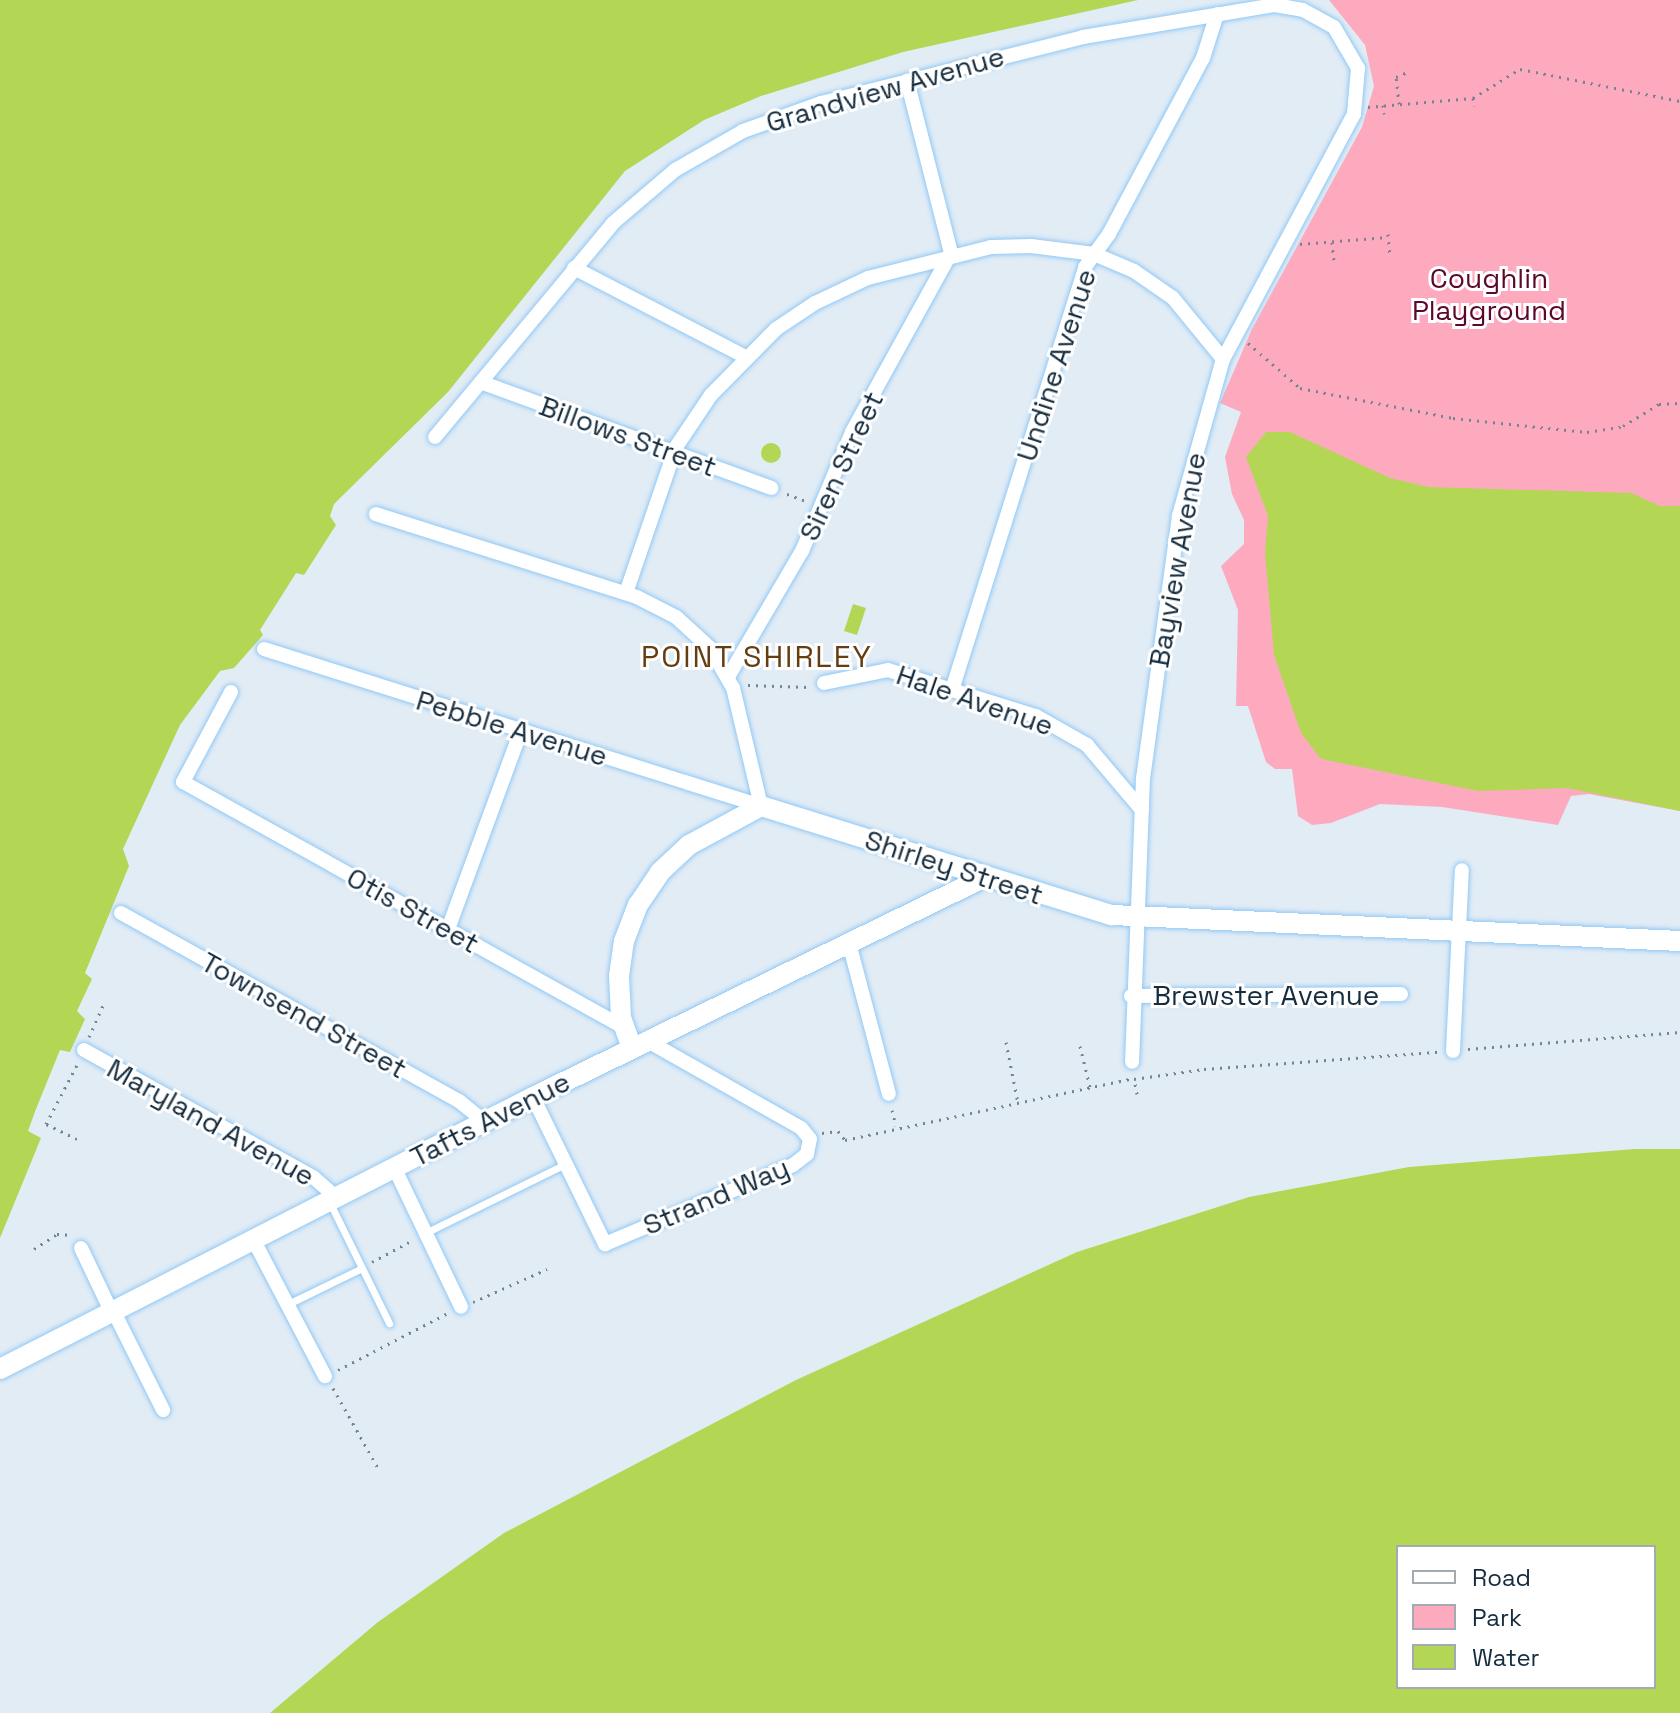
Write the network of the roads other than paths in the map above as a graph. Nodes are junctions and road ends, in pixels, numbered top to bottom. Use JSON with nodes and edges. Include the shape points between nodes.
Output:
{"nodes":[{"id":1,"x":1217,"y":14,"type":"junction"},
{"id":2,"x":1317,"y":15,"type":"joint"},
{"id":3,"x":907,"y":81,"type":"junction"},
{"id":4,"x":951,"y":253,"type":"junction"},
{"id":5,"x":1094,"y":254,"type":"junction"},
{"id":6,"x":574,"y":268,"type":"junction"},
{"id":7,"x":744,"y":356,"type":"junction"},
{"id":8,"x":1223,"y":359,"type":"junction"},
{"id":9,"x":483,"y":383,"type":"junction"},
{"id":10,"x":435,"y":437,"type":"dead end"},
{"id":11,"x":674,"y":452,"type":"junction"},
{"id":12,"x":772,"y":488,"type":"dead end"},
{"id":13,"x":376,"y":514,"type":"dead end"},
{"id":14,"x":626,"y":593,"type":"junction"},
{"id":15,"x":264,"y":649,"type":"dead end"},
{"id":16,"x":728,"y":677,"type":"junction"},
{"id":17,"x":824,"y":683,"type":"road end"},
{"id":18,"x":952,"y":690,"type":"junction"},
{"id":19,"x":231,"y":692,"type":"dead end"},
{"id":20,"x":521,"y":731,"type":"junction"},
{"id":21,"x":761,"y":806,"type":"junction"},
{"id":22,"x":1142,"y":810,"type":"junction"},
{"id":23,"x":1462,"y":870,"type":"dead end"},
{"id":24,"x":985,"y":877,"type":"junction"},
{"id":25,"x":121,"y":913,"type":"dead end"},
{"id":26,"x":1137,"y":917,"type":"junction"},
{"id":27,"x":448,"y":929,"type":"junction"},
{"id":28,"x":1460,"y":931,"type":"junction"},
{"id":29,"x":1680,"y":941,"type":"edge"},
{"id":30,"x":849,"y":943,"type":"junction"},
{"id":31,"x":1401,"y":994,"type":"dead end"},
{"id":32,"x":1131,"y":996,"type":"junction"},
{"id":33,"x":623,"y":1027,"type":"junction"},
{"id":34,"x":640,"y":1044,"type":"junction"},
{"id":35,"x":84,"y":1050,"type":"road end"},
{"id":36,"x":1446,"y":1051,"type":"road end"},
{"id":37,"x":1132,"y":1062,"type":"road end"},
{"id":38,"x":889,"y":1094,"type":"road end"},
{"id":39,"x":533,"y":1097,"type":"junction"},
{"id":40,"x":484,"y":1121,"type":"junction"},
{"id":41,"x":565,"y":1164,"type":"junction"},
{"id":42,"x":394,"y":1167,"type":"junction"},
{"id":43,"x":332,"y":1199,"type":"junction"},
{"id":44,"x":425,"y":1233,"type":"junction"},
{"id":45,"x":253,"y":1239,"type":"junction"},
{"id":46,"x":81,"y":1248,"type":"road end"},
{"id":47,"x":362,"y":1268,"type":"junction"},
{"id":48,"x":286,"y":1305,"type":"junction"},
{"id":49,"x":461,"y":1307,"type":"road end"},
{"id":50,"x":112,"y":1311,"type":"junction"},
{"id":51,"x":389,"y":1323,"type":"dead end"},
{"id":52,"x":0,"y":1369,"type":"edge"},
{"id":53,"x":325,"y":1376,"type":"road end"},
{"id":54,"x":163,"y":1410,"type":"dead end"}],
"edges":[{"from":1,"to":2,"type":"street","name":"Grandview Avenue","via":[[1275,5]]},
{"from":1,"to":3,"type":"street","name":"Grandview Avenue","via":[[1059,42]]},
{"from":1,"to":5,"type":"street","name":"Undine Avenue","via":[[1203,58]]},
{"from":2,"to":8,"type":"street","name":"Bayview Avenue","via":[[1338,31],[1356,61],[1356,108]]},
{"from":3,"to":4,"type":"street"},
{"from":3,"to":6,"type":"street","name":"Grandview Avenue","via":[[788,112],[715,145],[637,201]]},
{"from":4,"to":5,"type":"street","via":[[1019,245]]},
{"from":4,"to":7,"type":"street","via":[[834,292]]},
{"from":4,"to":16,"type":"street","name":"Siren Street","via":[[852,432],[802,551]]},
{"from":5,"to":8,"type":"street","via":[[1134,271],[1173,298]]},
{"from":5,"to":18,"type":"street","name":"Undine Avenue","via":[[1081,277]]},
{"from":6,"to":7,"type":"street"},
{"from":6,"to":9,"type":"street","name":"Grandview Avenue"},
{"from":7,"to":11,"type":"street"},
{"from":8,"to":22,"type":"street","name":"Bayview Avenue","via":[[1173,547]]},
{"from":9,"to":10,"type":"street","name":"Grandview Avenue"},
{"from":9,"to":11,"type":"street","name":"Billows Street"},
{"from":11,"to":12,"type":"street","name":"Billows Street"},
{"from":11,"to":14,"type":"street"},
{"from":13,"to":14,"type":"street"},
{"from":14,"to":16,"type":"street","via":[[690,628]]},
{"from":15,"to":20,"type":"street","name":"Pebble Avenue"},
{"from":16,"to":21,"type":"street","via":[[741,708]]},
{"from":17,"to":18,"type":"street","name":"Hale Avenue","via":[[882,669]]},
{"from":18,"to":22,"type":"street","name":"Hale Avenue","via":[[1068,731]]},
{"from":19,"to":27,"type":"street","name":"Otis Street","via":[[183,782]]},
{"from":20,"to":21,"type":"street","name":"Pebble Avenue"},
{"from":20,"to":27,"type":"street"},
{"from":21,"to":24,"type":"main road","name":"Shirley Street"},
{"from":21,"to":33,"type":"main road","via":[[699,837],[644,894],[621,953],[618,998]]},
{"from":22,"to":26,"type":"street","name":"Bayview Avenue"},
{"from":23,"to":28,"type":"street"},
{"from":24,"to":26,"type":"main road","name":"Shirley Street","via":[[1101,913]]},
{"from":24,"to":30,"type":"main road","name":"Tafts Avenue"},
{"from":25,"to":40,"type":"street","name":"Townsend Street","via":[[459,1101]]},
{"from":26,"to":28,"type":"main road","name":"Shirley Street"},
{"from":26,"to":32,"type":"street","name":"Bayview Avenue"},
{"from":27,"to":33,"type":"street","name":"Otis Street"},
{"from":28,"to":29,"type":"main road","name":"Shirley Street"},
{"from":28,"to":36,"type":"street"},
{"from":30,"to":34,"type":"main road","name":"Tafts Avenue"},
{"from":30,"to":38,"type":"street"},
{"from":31,"to":32,"type":"street","name":"Brewster Avenue"},
{"from":32,"to":37,"type":"street","name":"Bayview Avenue"},
{"from":33,"to":34,"type":"main road"},
{"from":34,"to":39,"type":"main road","name":"Tafts Avenue"},
{"from":34,"to":41,"type":"street","name":"Strand Way","via":[[808,1135],[809,1149],[799,1162],[605,1244]]},
{"from":35,"to":43,"type":"street","name":"Maryland Avenue","via":[[313,1177]]},
{"from":39,"to":40,"type":"main road","name":"Tafts Avenue"},
{"from":39,"to":41,"type":"street"},
{"from":40,"to":42,"type":"main road","name":"Tafts Avenue"},
{"from":41,"to":44,"type":"lane"},
{"from":42,"to":43,"type":"main road","name":"Tafts Avenue"},
{"from":42,"to":44,"type":"street"},
{"from":43,"to":45,"type":"main road","name":"Tafts Avenue"},
{"from":43,"to":47,"type":"lane"},
{"from":44,"to":49,"type":"street"},
{"from":45,"to":48,"type":"street"},
{"from":45,"to":50,"type":"main road","name":"Tafts Avenue"},
{"from":46,"to":50,"type":"street"},
{"from":47,"to":48,"type":"lane"},
{"from":47,"to":51,"type":"lane"},
{"from":48,"to":53,"type":"street"},
{"from":50,"to":52,"type":"main road","name":"Tafts Avenue"},
{"from":50,"to":54,"type":"street"}]}
